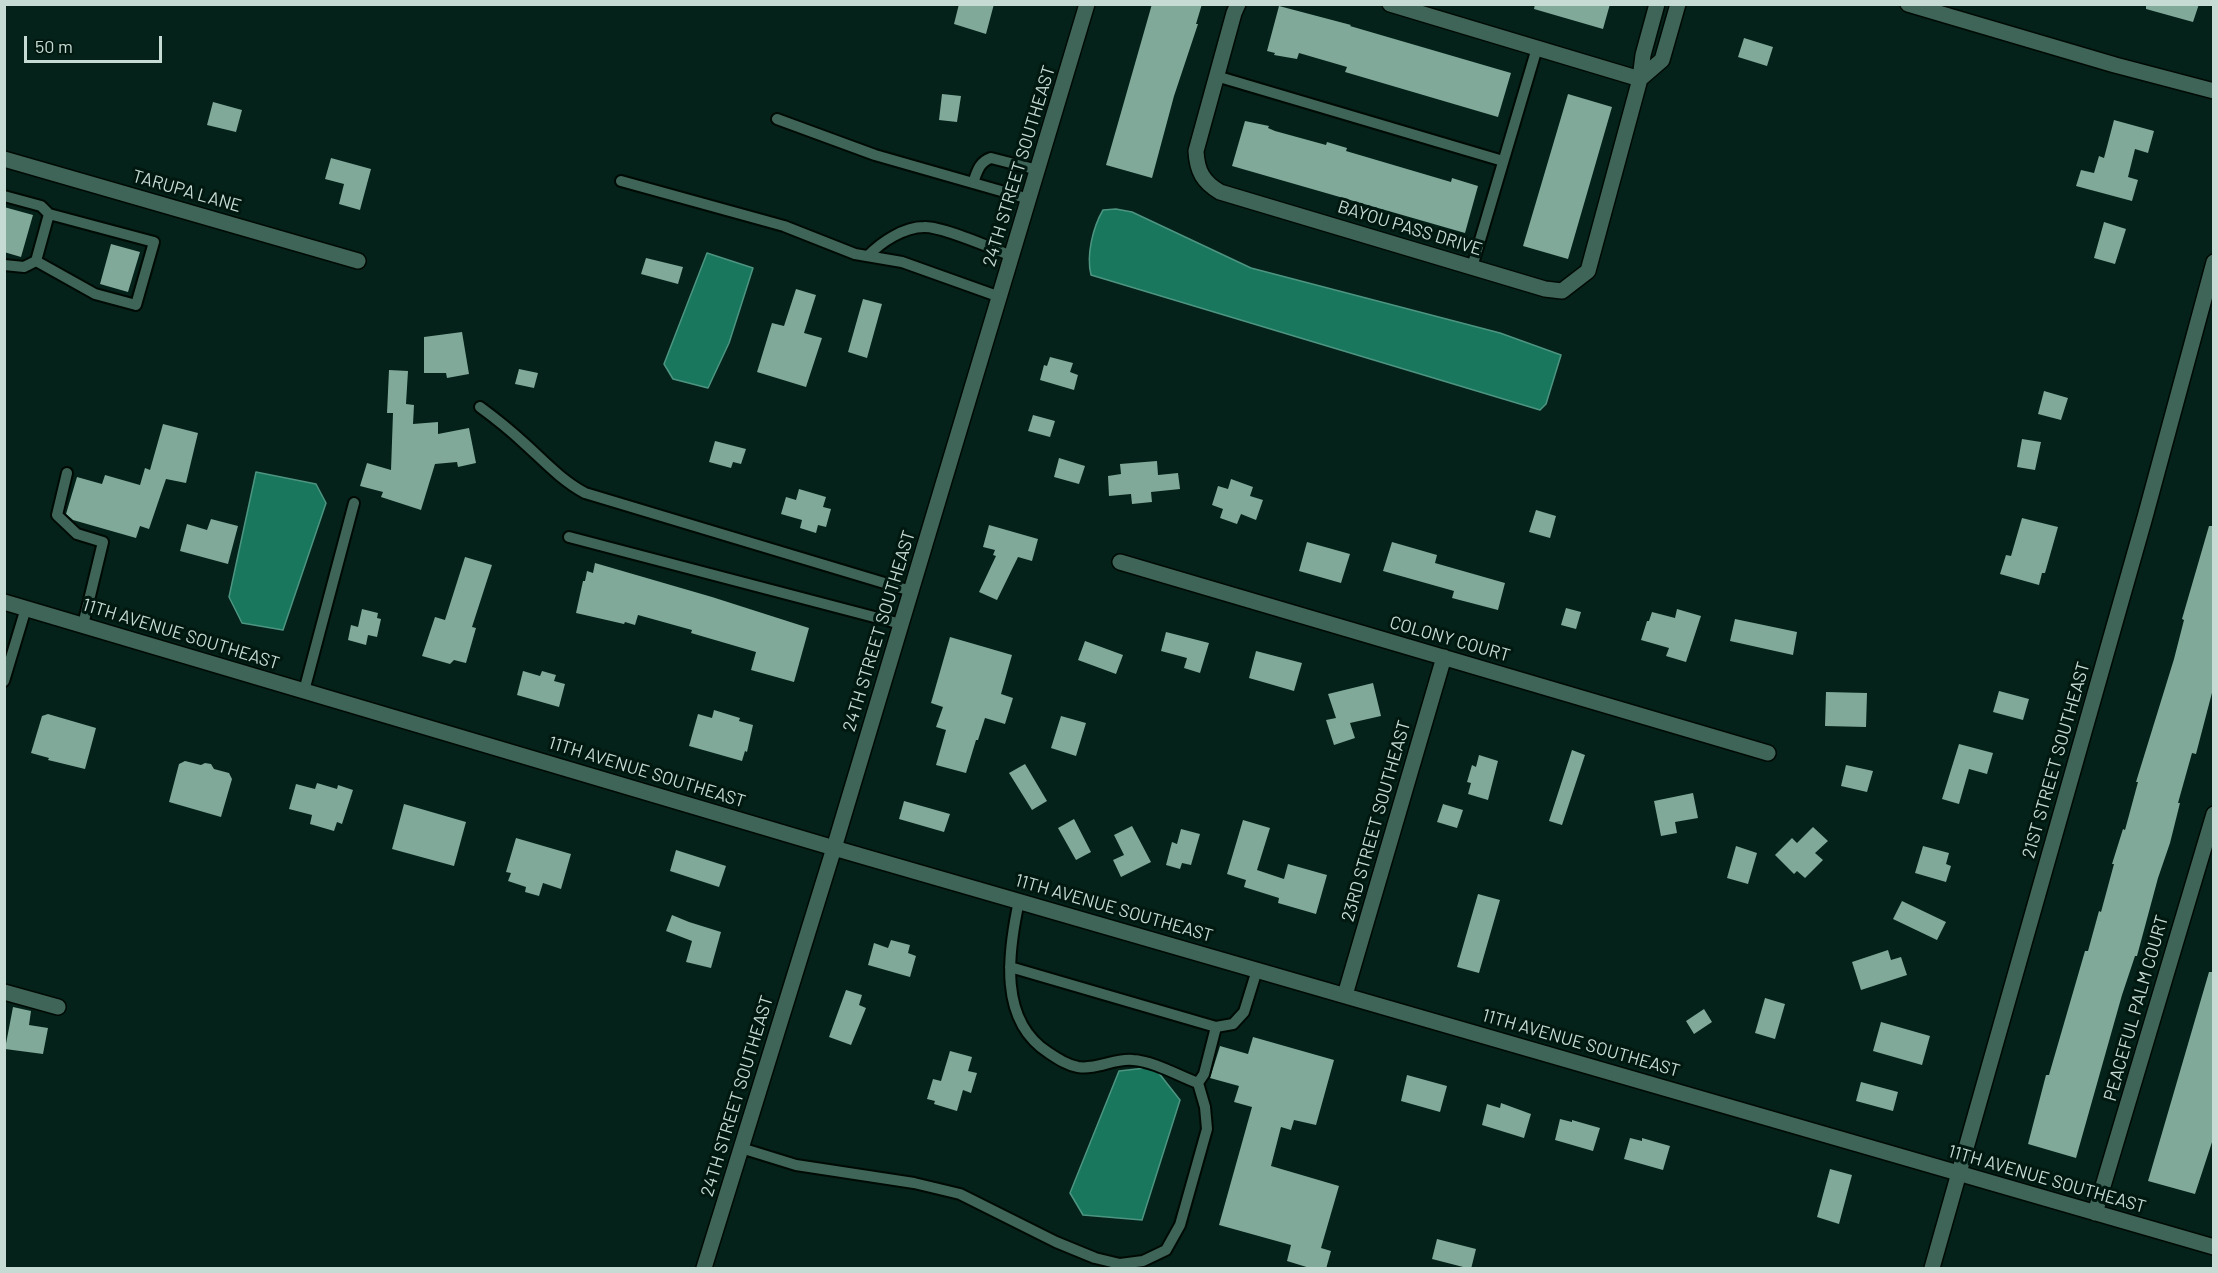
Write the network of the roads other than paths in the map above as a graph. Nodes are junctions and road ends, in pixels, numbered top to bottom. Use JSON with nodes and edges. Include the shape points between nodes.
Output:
{"nodes":[{"id":1,"x":1087,"y":4,"type":"edge"},
{"id":2,"x":1238,"y":4,"type":"edge"},
{"id":3,"x":1390,"y":4,"type":"edge"},
{"id":4,"x":1657,"y":4,"type":"edge"},
{"id":5,"x":1678,"y":4,"type":"edge"},
{"id":6,"x":1908,"y":4,"type":"edge"},
{"id":7,"x":1536,"y":48,"type":"junction"},
{"id":8,"x":1216,"y":76,"type":"junction"},
{"id":9,"x":1640,"y":79,"type":"junction"},
{"id":10,"x":2213,"y":88,"type":"edge"},
{"id":11,"x":777,"y":119,"type":"dead end"},
{"id":12,"x":4,"y":159,"type":"edge"},
{"id":13,"x":1503,"y":161,"type":"junction"},
{"id":14,"x":1038,"y":170,"type":"junction"},
{"id":15,"x":621,"y":181,"type":"dead end"},
{"id":16,"x":973,"y":183,"type":"junction"},
{"id":17,"x":4,"y":196,"type":"edge"},
{"id":18,"x":1029,"y":199,"type":"junction"},
{"id":19,"x":50,"y":214,"type":"junction"},
{"id":20,"x":868,"y":256,"type":"junction"},
{"id":21,"x":1012,"y":256,"type":"junction"},
{"id":22,"x":36,"y":261,"type":"junction"},
{"id":23,"x":358,"y":261,"type":"dead end"},
{"id":24,"x":2214,"y":262,"type":"edge"},
{"id":25,"x":4,"y":265,"type":"edge"},
{"id":26,"x":1472,"y":267,"type":"junction"},
{"id":27,"x":1000,"y":297,"type":"junction"},
{"id":28,"x":480,"y":406,"type":"dead end"},
{"id":29,"x":67,"y":473,"type":"dead end"},
{"id":30,"x":354,"y":503,"type":"dead end"},
{"id":31,"x":569,"y":537,"type":"dead end"},
{"id":32,"x":1120,"y":562,"type":"dead end"},
{"id":33,"x":911,"y":591,"type":"junction"},
{"id":34,"x":4,"y":602,"type":"edge"},
{"id":35,"x":26,"y":608,"type":"junction"},
{"id":36,"x":901,"y":624,"type":"junction"},
{"id":37,"x":83,"y":625,"type":"junction"},
{"id":38,"x":10,"y":642,"type":"edge"},
{"id":39,"x":1444,"y":657,"type":"junction"},
{"id":40,"x":4,"y":681,"type":"edge"},
{"id":41,"x":304,"y":691,"type":"junction"},
{"id":42,"x":1768,"y":753,"type":"dead end"},
{"id":43,"x":2214,"y":814,"type":"edge"},
{"id":44,"x":834,"y":848,"type":"junction"},
{"id":45,"x":1019,"y":901,"type":"junction"},
{"id":46,"x":1010,"y":967,"type":"junction"},
{"id":47,"x":1257,"y":970,"type":"junction"},
{"id":48,"x":4,"y":992,"type":"edge"},
{"id":49,"x":1345,"y":995,"type":"junction"},
{"id":50,"x":58,"y":1006,"type":"dead end"},
{"id":51,"x":1216,"y":1028,"type":"junction"},
{"id":52,"x":1198,"y":1083,"type":"junction"},
{"id":53,"x":741,"y":1148,"type":"junction"},
{"id":54,"x":1959,"y":1173,"type":"junction"},
{"id":55,"x":2096,"y":1214,"type":"junction"},
{"id":56,"x":2214,"y":1247,"type":"edge"},
{"id":57,"x":704,"y":1269,"type":"edge"},
{"id":58,"x":1932,"y":1269,"type":"edge"}],
"edges":[{"from":1,"to":14,"type":"street","name":"24TH STREET SOUTHEAST"},
{"from":2,"to":8,"type":"street","name":"BAYOU PASS DRIVE"},
{"from":3,"to":7,"type":"street"},
{"from":4,"to":9,"type":"street","name":"BAYOU PASS DRIVE"},
{"from":5,"to":9,"type":"street","via":[[1662,60]]},
{"from":6,"to":10,"type":"street","via":[[2115,65]]},
{"from":7,"to":9,"type":"street"},
{"from":7,"to":13,"type":"lane"},
{"from":8,"to":13,"type":"lane"},
{"from":8,"to":26,"type":"street","name":"BAYOU PASS DRIVE","via":[[1196,151],[1197,169],[1208,185],[1220,192]]},
{"from":9,"to":26,"type":"street","name":"BAYOU PASS DRIVE","via":[[1588,271],[1562,291]]},
{"from":11,"to":16,"type":"lane","via":[[875,155]]},
{"from":12,"to":23,"type":"street","name":"TARUPA LANE"},
{"from":13,"to":26,"type":"lane"},
{"from":14,"to":16,"type":"lane","via":[[991,158],[984,160]]},
{"from":14,"to":18,"type":"street","name":"24TH STREET SOUTHEAST"},
{"from":15,"to":20,"type":"lane","via":[[784,226]]},
{"from":16,"to":18,"type":"lane"},
{"from":17,"to":19,"type":"lane","via":[[41,206]]},
{"from":18,"to":21,"type":"street","name":"24TH STREET SOUTHEAST"},
{"from":19,"to":22,"type":"lane"},
{"from":19,"to":22,"type":"lane","via":[[154,242],[136,304],[95,294]]},
{"from":20,"to":21,"type":"lane","via":[[896,236],[924,226]]},
{"from":20,"to":27,"type":"lane","via":[[938,273]]},
{"from":21,"to":27,"type":"street","name":"24TH STREET SOUTHEAST"},
{"from":22,"to":25,"type":"lane","via":[[24,267]]},
{"from":24,"to":54,"type":"street","name":"21ST STREET SOUTHEAST"},
{"from":27,"to":33,"type":"street","name":"24TH STREET SOUTHEAST"},
{"from":28,"to":33,"type":"lane","via":[[553,471],[585,493]]},
{"from":29,"to":37,"type":"lane","via":[[57,515],[76,534],[103,542]]},
{"from":30,"to":41,"type":"lane"},
{"from":31,"to":36,"type":"lane"},
{"from":32,"to":39,"type":"street","name":"COLONY COURT"},
{"from":33,"to":36,"type":"street","name":"24TH STREET SOUTHEAST"},
{"from":34,"to":35,"type":"street","name":"11TH AVENUE SOUTHEAST"},
{"from":35,"to":37,"type":"street","name":"11TH AVENUE SOUTHEAST"},
{"from":35,"to":38,"type":"lane"},
{"from":36,"to":44,"type":"street","name":"24TH STREET SOUTHEAST"},
{"from":37,"to":41,"type":"street","name":"11TH AVENUE SOUTHEAST"},
{"from":38,"to":40,"type":"lane"},
{"from":39,"to":42,"type":"street","name":"COLONY COURT"},
{"from":39,"to":49,"type":"street","name":"23RD STREET SOUTHEAST"},
{"from":41,"to":44,"type":"street","name":"11TH AVENUE SOUTHEAST"},
{"from":43,"to":55,"type":"street","name":"PEACEFUL PALM COURT"},
{"from":44,"to":45,"type":"street","name":"11TH AVENUE SOUTHEAST"},
{"from":44,"to":53,"type":"street","name":"24TH STREET SOUTHEAST"},
{"from":45,"to":46,"type":"lane"},
{"from":45,"to":47,"type":"street","name":"11TH AVENUE SOUTHEAST"},
{"from":46,"to":51,"type":"lane"},
{"from":46,"to":52,"type":"lane","via":[[1017,1015],[1024,1030],[1058,1059],[1079,1067],[1133,1060]]},
{"from":47,"to":49,"type":"street","name":"11TH AVENUE SOUTHEAST"},
{"from":47,"to":51,"type":"lane","via":[[1244,1012],[1233,1024]]},
{"from":48,"to":50,"type":"street"},
{"from":49,"to":54,"type":"street","name":"11TH AVENUE SOUTHEAST"},
{"from":51,"to":52,"type":"lane"},
{"from":52,"to":53,"type":"lane","via":[[1207,1129],[1180,1225],[1166,1250],[1143,1261],[1120,1264],[1095,1258],[960,1194],[796,1165]]},
{"from":53,"to":57,"type":"street","name":"24TH STREET SOUTHEAST"},
{"from":54,"to":55,"type":"street","name":"11TH AVENUE SOUTHEAST"},
{"from":54,"to":58,"type":"street","name":"21ST STREET SOUTHEAST"},
{"from":55,"to":56,"type":"street","name":"11TH AVENUE SOUTHEAST"}]}
